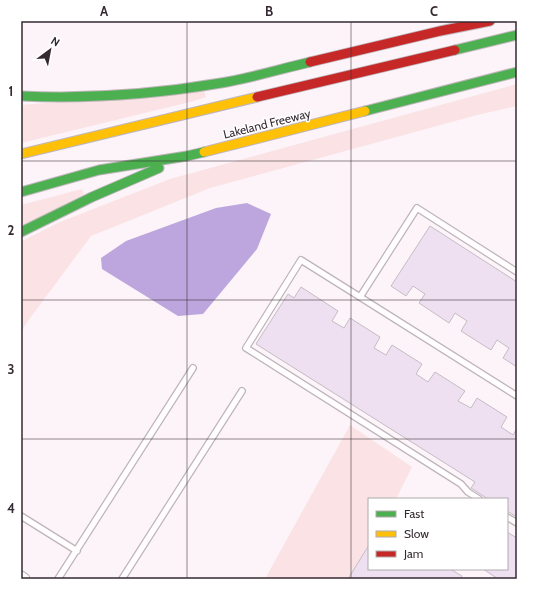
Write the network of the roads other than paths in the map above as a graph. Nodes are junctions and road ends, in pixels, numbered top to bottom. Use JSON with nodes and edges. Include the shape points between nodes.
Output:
{"nodes":[{"id":1,"x":490,"y":21,"type":"edge"},
{"id":2,"x":517,"y":35,"type":"edge"},
{"id":3,"x":517,"y":72,"type":"edge"},
{"id":4,"x":21,"y":96,"type":"edge"},
{"id":5,"x":21,"y":154,"type":"edge"},
{"id":6,"x":187,"y":156,"type":"junction"},
{"id":7,"x":21,"y":192,"type":"edge"},
{"id":8,"x":21,"y":232,"type":"edge"},
{"id":9,"x":517,"y":272,"type":"edge"},
{"id":10,"x":360,"y":298,"type":"junction"},
{"id":11,"x":193,"y":368,"type":"dead end"},
{"id":12,"x":242,"y":391,"type":"dead end"},
{"id":13,"x":517,"y":396,"type":"edge"},
{"id":14,"x":477,"y":498,"type":"edge"},
{"id":15,"x":21,"y":516,"type":"edge"},
{"id":16,"x":508,"y":518,"type":"edge"},
{"id":17,"x":517,"y":523,"type":"edge"},
{"id":18,"x":77,"y":551,"type":"junction"},
{"id":19,"x":21,"y":577,"type":"edge"},
{"id":20,"x":24,"y":579,"type":"edge"},
{"id":21,"x":58,"y":579,"type":"edge"},
{"id":22,"x":122,"y":579,"type":"edge"}],
"edges":[{"from":1,"to":4,"type":"highway","via":[[222,83],[150,93]]},
{"from":2,"to":5,"type":"highway"},
{"from":3,"to":6,"type":"highway","name":"Lakeland Freeway"},
{"from":6,"to":7,"type":"highway","name":"Lakeland Freeway","via":[[99,170]]},
{"from":6,"to":8,"type":"highway","via":[[92,197]]},
{"from":9,"to":10,"type":"lane","via":[[417,208]]},
{"from":10,"to":13,"type":"lane"},
{"from":10,"to":14,"type":"lane","via":[[301,260],[246,348],[461,484]]},
{"from":11,"to":18,"type":"lane"},
{"from":12,"to":22,"type":"lane"},
{"from":15,"to":18,"type":"lane"},
{"from":16,"to":17,"type":"lane"},
{"from":18,"to":21,"type":"lane"},
{"from":19,"to":20,"type":"street"}]}
